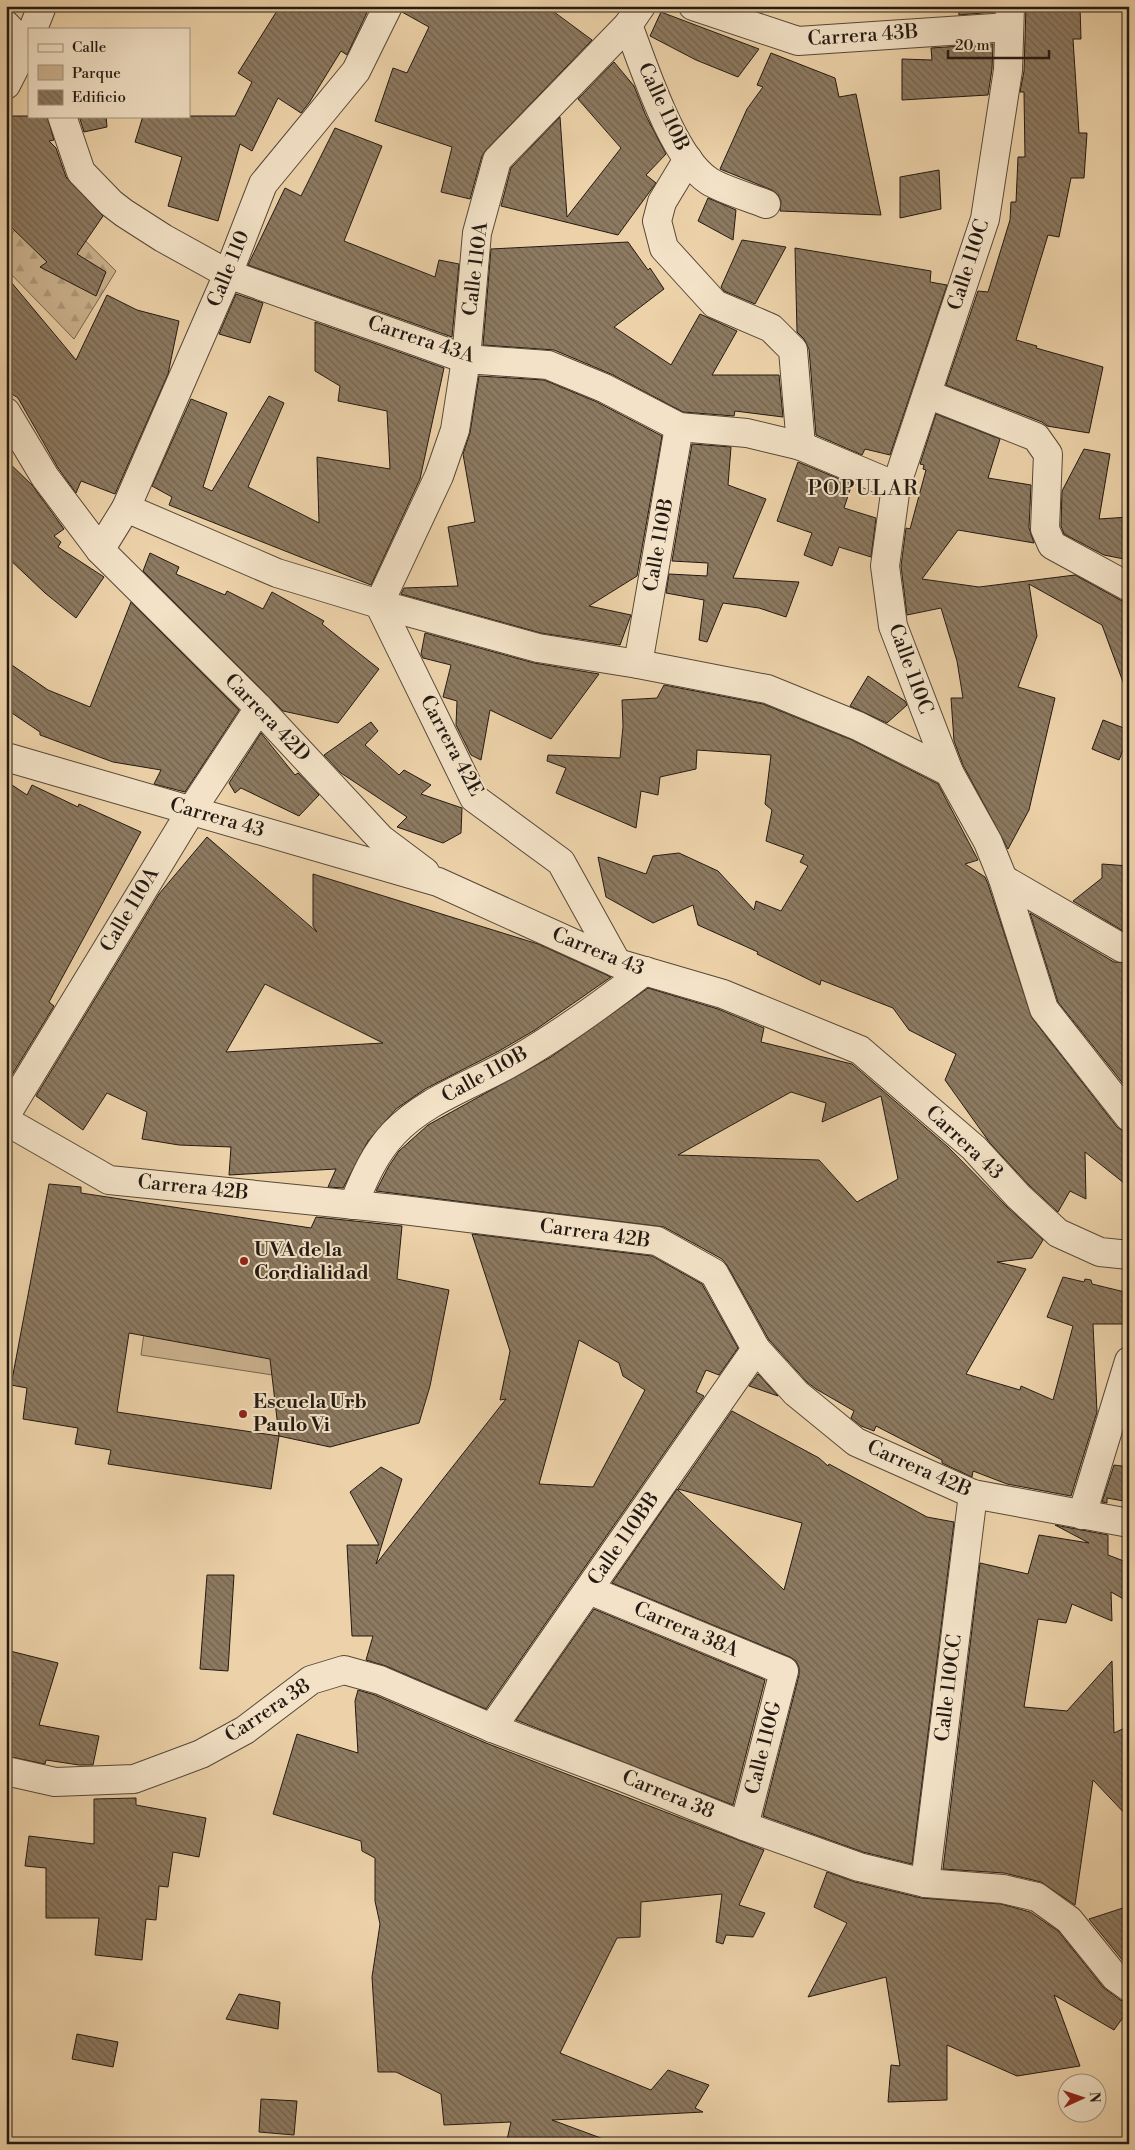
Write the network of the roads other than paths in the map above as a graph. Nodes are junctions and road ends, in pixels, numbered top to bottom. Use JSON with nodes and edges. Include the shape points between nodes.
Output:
{"nodes":[{"id":1,"x":42,"y":6,"type":"edge"},
{"id":2,"x":388,"y":6,"type":"edge"},
{"id":3,"x":693,"y":6,"type":"edge"},
{"id":4,"x":634,"y":15,"type":"edge"},
{"id":5,"x":1010,"y":16,"type":"edge"},
{"id":6,"x":6,"y":25,"type":"edge"},
{"id":7,"x":34,"y":28,"type":"edge"},
{"id":8,"x":28,"y":41,"type":"edge"},
{"id":9,"x":28,"y":44,"type":"edge"},
{"id":10,"x":6,"y":85,"type":"edge"},
{"id":11,"x":63,"y":118,"type":"edge"},
{"id":12,"x":688,"y":160,"type":"junction"},
{"id":13,"x":766,"y":204,"type":"dead end"},
{"id":14,"x":228,"y":274,"type":"junction"},
{"id":15,"x":466,"y":359,"type":"junction"},
{"id":16,"x":927,"y":394,"type":"junction"},
{"id":17,"x":6,"y":412,"type":"edge"},
{"id":18,"x":679,"y":427,"type":"junction"},
{"id":19,"x":801,"y":446,"type":"junction"},
{"id":20,"x":896,"y":486,"type":"junction"},
{"id":21,"x":126,"y":508,"type":"junction"},
{"id":22,"x":100,"y":550,"type":"junction"},
{"id":23,"x":1129,"y":587,"type":"edge"},
{"id":24,"x":379,"y":604,"type":"junction"},
{"id":25,"x":638,"y":664,"type":"junction"},
{"id":26,"x":259,"y":708,"type":"junction"},
{"id":27,"x":6,"y":757,"type":"edge"},
{"id":28,"x":949,"y":772,"type":"junction"},
{"id":29,"x":191,"y":811,"type":"junction"},
{"id":30,"x":1003,"y":879,"type":"junction"},
{"id":31,"x":438,"y":882,"type":"junction"},
{"id":32,"x":1129,"y":947,"type":"edge"},
{"id":33,"x":617,"y":963,"type":"junction"},
{"id":34,"x":645,"y":971,"type":"junction"},
{"id":35,"x":6,"y":1115,"type":"edge"},
{"id":36,"x":1129,"y":1117,"type":"edge"},
{"id":37,"x":6,"y":1121,"type":"edge"},
{"id":38,"x":353,"y":1205,"type":"junction"},
{"id":39,"x":1129,"y":1255,"type":"edge"},
{"id":40,"x":756,"y":1349,"type":"junction"},
{"id":41,"x":1129,"y":1361,"type":"edge"},
{"id":42,"x":973,"y":1494,"type":"junction"},
{"id":43,"x":1082,"y":1515,"type":"junction"},
{"id":44,"x":1129,"y":1523,"type":"edge"},
{"id":45,"x":589,"y":1590,"type":"junction"},
{"id":46,"x":784,"y":1671,"type":"joint"},
{"id":47,"x":492,"y":1728,"type":"junction"},
{"id":48,"x":6,"y":1771,"type":"edge"},
{"id":49,"x":744,"y":1826,"type":"junction"},
{"id":50,"x":925,"y":1883,"type":"junction"},
{"id":51,"x":1129,"y":1987,"type":"edge"}],
"edges":[{"from":1,"to":7,"type":"street"},
{"from":2,"to":14,"type":"street","name":"Calle 110","via":[[356,72],[263,184]]},
{"from":3,"to":5,"type":"street","name":"Carrera 43B","via":[[798,41]]},
{"from":4,"to":12,"type":"street","name":"Calle 110B","via":[[651,86],[675,140]]},
{"from":4,"to":15,"type":"street","name":"Calle 110A","via":[[498,160],[477,232]]},
{"from":5,"to":16,"type":"street","name":"Calle 110C","via":[[1008,70],[985,219]]},
{"from":6,"to":8,"type":"street"},
{"from":9,"to":10,"type":"street"},
{"from":11,"to":14,"type":"street","name":"Carrera 43A","via":[[80,172],[111,203],[163,238]]},
{"from":12,"to":13,"type":"street","via":[[709,181]]},
{"from":12,"to":19,"type":"street","name":"Calle 110B","via":[[662,202],[657,221],[664,248],[714,304],[771,328],[793,350]]},
{"from":14,"to":15,"type":"street","name":"Carrera 43A"},
{"from":14,"to":21,"type":"street","name":"Calle 110"},
{"from":15,"to":18,"type":"street","name":"Carrera 43A","via":[[548,365],[604,388]]},
{"from":15,"to":24,"type":"street","name":"Calle 110A","via":[[455,430],[438,476]]},
{"from":16,"to":20,"type":"street","name":"Calle 110C"},
{"from":16,"to":23,"type":"street","via":[[1036,437],[1048,454],[1045,529],[1052,545]]},
{"from":17,"to":22,"type":"street","name":"Carrera 42D","via":[[45,477]]},
{"from":18,"to":19,"type":"street","name":"Carrera 43A","via":[[747,433]]},
{"from":18,"to":25,"type":"street","name":"Calle 110B"},
{"from":19,"to":20,"type":"street","name":"Carrera 43A"},
{"from":20,"to":28,"type":"street","name":"Calle 110C","via":[[885,566],[892,626]]},
{"from":21,"to":22,"type":"street","name":"Calle 110"},
{"from":21,"to":24,"type":"street","via":[[277,573]]},
{"from":22,"to":26,"type":"street","name":"Carrera 42D"},
{"from":24,"to":25,"type":"street","via":[[538,648]]},
{"from":24,"to":33,"type":"street","name":"Carrera 42E","via":[[474,798],[561,862]]},
{"from":25,"to":28,"type":"street","via":[[767,689],[858,726]]},
{"from":26,"to":29,"type":"street","name":"Calle 110A"},
{"from":26,"to":31,"type":"street","name":"Carrera 42D","via":[[381,838]]},
{"from":27,"to":29,"type":"street","name":"Carrera 43"},
{"from":28,"to":30,"type":"street","name":"Calle 110C","via":[[988,842]]},
{"from":29,"to":31,"type":"street","name":"Carrera 43"},
{"from":29,"to":35,"type":"street","name":"Calle 110A"},
{"from":30,"to":32,"type":"street","via":[[1122,948]]},
{"from":30,"to":36,"type":"street","name":"Calle 110C","via":[[1044,1010]]},
{"from":31,"to":33,"type":"street","name":"Carrera 43"},
{"from":33,"to":34,"type":"street","name":"Carrera 43"},
{"from":34,"to":38,"type":"street","name":"Calle 110B","via":[[595,1009],[508,1065],[419,1111],[394,1133],[371,1162]]},
{"from":34,"to":39,"type":"street","name":"Carrera 43","via":[[722,994],[860,1050],[974,1148],[1058,1233],[1100,1252]]},
{"from":37,"to":38,"type":"street","name":"Carrera 42B","via":[[109,1180]]},
{"from":38,"to":40,"type":"street","name":"Carrera 42B","via":[[657,1241],[714,1273]]},
{"from":40,"to":42,"type":"street","name":"Carrera 42B","via":[[796,1394],[856,1442]]},
{"from":40,"to":45,"type":"street","name":"Calle 110BB"},
{"from":41,"to":43,"type":"street"},
{"from":42,"to":43,"type":"street","name":"Carrera 42B"},
{"from":42,"to":50,"type":"street","name":"Calle 110CC"},
{"from":43,"to":44,"type":"street","name":"Carrera 42B"},
{"from":45,"to":46,"type":"street","name":"Carrera 38A"},
{"from":45,"to":47,"type":"street","name":"Calle 110BB"},
{"from":46,"to":49,"type":"street","name":"Calle 110G"},
{"from":47,"to":48,"type":"street","name":"Carrera 38","via":[[380,1680],[344,1670],[311,1680],[245,1730],[201,1754],[134,1779],[54,1782]]},
{"from":47,"to":49,"type":"street","name":"Carrera 38"},
{"from":49,"to":50,"type":"street","name":"Carrera 38","via":[[859,1867]]},
{"from":50,"to":51,"type":"street","name":"Carrera 38","via":[[1003,1889],[1037,1897],[1068,1920],[1115,1976]]}]}
